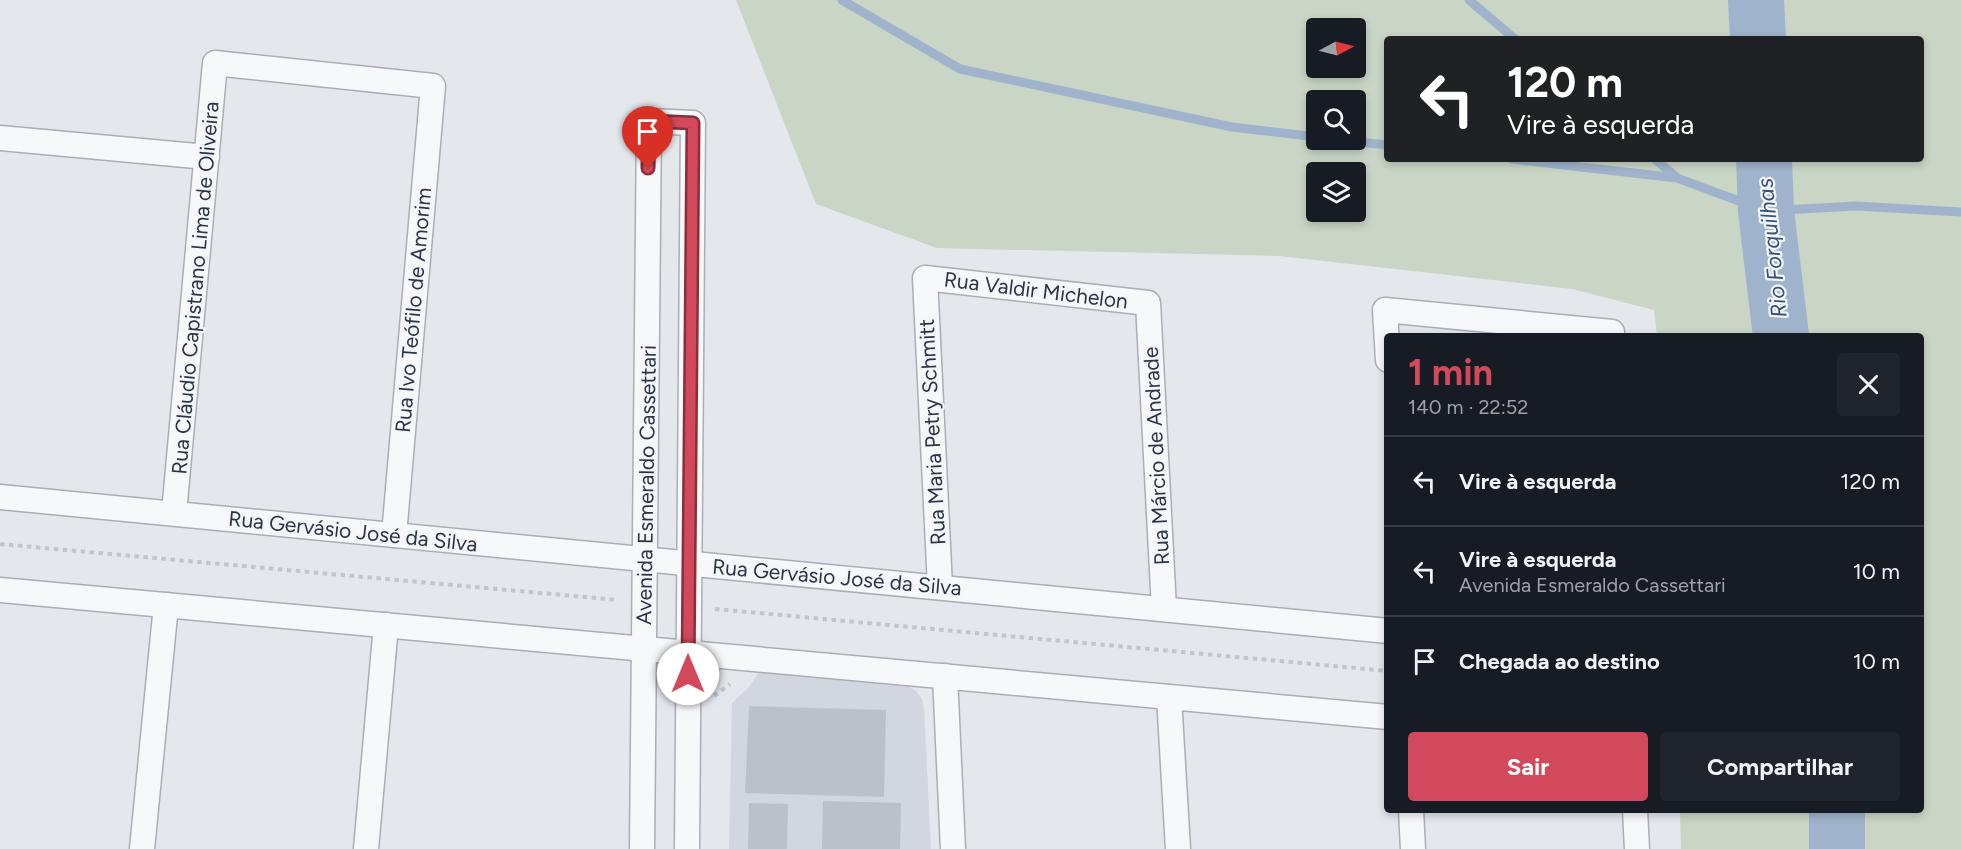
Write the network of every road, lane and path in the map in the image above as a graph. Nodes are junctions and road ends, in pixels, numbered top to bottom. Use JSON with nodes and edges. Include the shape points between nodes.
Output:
{"nodes":[{"id":1,"x":216,"y":63,"type":"joint"},
{"id":2,"x":0,"y":138,"type":"edge"},
{"id":3,"x":207,"y":157,"type":"junction"},
{"id":4,"x":925,"y":278,"type":"joint"},
{"id":5,"x":1148,"y":303,"type":"joint"},
{"id":6,"x":1386,"y":333,"type":"edge"},
{"id":7,"x":1603,"y":333,"type":"edge"},
{"id":8,"x":0,"y":497,"type":"edge"},
{"id":9,"x":174,"y":513,"type":"junction"},
{"id":10,"x":394,"y":535,"type":"junction"},
{"id":11,"x":645,"y":559,"type":"junction"},
{"id":12,"x":689,"y":563,"type":"junction"},
{"id":13,"x":940,"y":587,"type":"junction"},
{"id":14,"x":0,"y":590,"type":"edge"},
{"id":15,"x":166,"y":605,"type":"junction"},
{"id":16,"x":1164,"y":609,"type":"junction"},
{"id":17,"x":386,"y":625,"type":"junction"},
{"id":18,"x":1384,"y":631,"type":"edge"},
{"id":19,"x":644,"y":649,"type":"junction"},
{"id":20,"x":688,"y":652,"type":"junction"},
{"id":21,"x":742,"y":658,"type":"junction"},
{"id":22,"x":945,"y":676,"type":"junction"},
{"id":23,"x":1169,"y":697,"type":"junction"},
{"id":24,"x":688,"y":703,"type":"junction"},
{"id":25,"x":1384,"y":717,"type":"edge"},
{"id":26,"x":1411,"y":813,"type":"edge"},
{"id":27,"x":1635,"y":813,"type":"edge"},
{"id":28,"x":142,"y":849,"type":"edge"},
{"id":29,"x":366,"y":849,"type":"edge"},
{"id":30,"x":642,"y":849,"type":"edge"},
{"id":31,"x":687,"y":849,"type":"edge"},
{"id":32,"x":953,"y":849,"type":"edge"},
{"id":33,"x":1178,"y":849,"type":"edge"},
{"id":34,"x":1413,"y":849,"type":"edge"},
{"id":35,"x":1637,"y":849,"type":"edge"}],
"edges":[{"from":1,"to":3,"type":"street","name":"Rua Cláudio Capistrano Lima de Oliveira"},
{"from":1,"to":10,"type":"street","name":"Rua Ivo Teófilo de Amorim","via":[[433,86]]},
{"from":2,"to":3,"type":"street"},
{"from":3,"to":9,"type":"street","name":"Rua Cláudio Capistrano Lima de Oliveira"},
{"from":4,"to":5,"type":"street","name":"Rua Valdir Michelon"},
{"from":4,"to":13,"type":"street","name":"Rua Maria Petry Schmitt"},
{"from":5,"to":16,"type":"street","name":"Rua Márcio de Andrade"},
{"from":6,"to":7,"type":"street","via":[[1385,310]]},
{"from":8,"to":9,"type":"street","name":"Rua Gervásio José da Silva"},
{"from":9,"to":10,"type":"street","name":"Rua Gervásio José da Silva"},
{"from":10,"to":11,"type":"street","name":"Rua Gervásio José da Silva"},
{"from":11,"to":12,"type":"street","name":"Rua Gervásio José da Silva"},
{"from":11,"to":12,"type":"street","name":"Avenida Esmeraldo Cassettari","via":[[649,121],[693,123]]},
{"from":11,"to":19,"type":"street","name":"Avenida Esmeraldo Cassettari"},
{"from":12,"to":13,"type":"street","name":"Rua Gervásio José da Silva"},
{"from":12,"to":20,"type":"street","name":"Avenida Esmeraldo Cassettari"},
{"from":13,"to":16,"type":"street","name":"Rua Gervásio José da Silva"},
{"from":14,"to":15,"type":"street"},
{"from":15,"to":17,"type":"street"},
{"from":15,"to":28,"type":"street"},
{"from":16,"to":18,"type":"street","name":"Rua Gervásio José da Silva"},
{"from":17,"to":19,"type":"street"},
{"from":17,"to":29,"type":"street"},
{"from":19,"to":20,"type":"street"},
{"from":19,"to":30,"type":"street","name":"Avenida Esmeraldo Cassettari"},
{"from":20,"to":21,"type":"street"},
{"from":20,"to":24,"type":"street","name":"Avenida Esmeraldo Cassettari"},
{"from":21,"to":22,"type":"street"},
{"from":21,"to":24,"type":"path","via":[[729,685],[704,701]]},
{"from":22,"to":23,"type":"street"},
{"from":22,"to":32,"type":"street"},
{"from":23,"to":25,"type":"street"},
{"from":23,"to":33,"type":"street"},
{"from":24,"to":31,"type":"street","name":"Avenida Esmeraldo Cassettari"},
{"from":26,"to":34,"type":"street"},
{"from":27,"to":35,"type":"street"}]}
